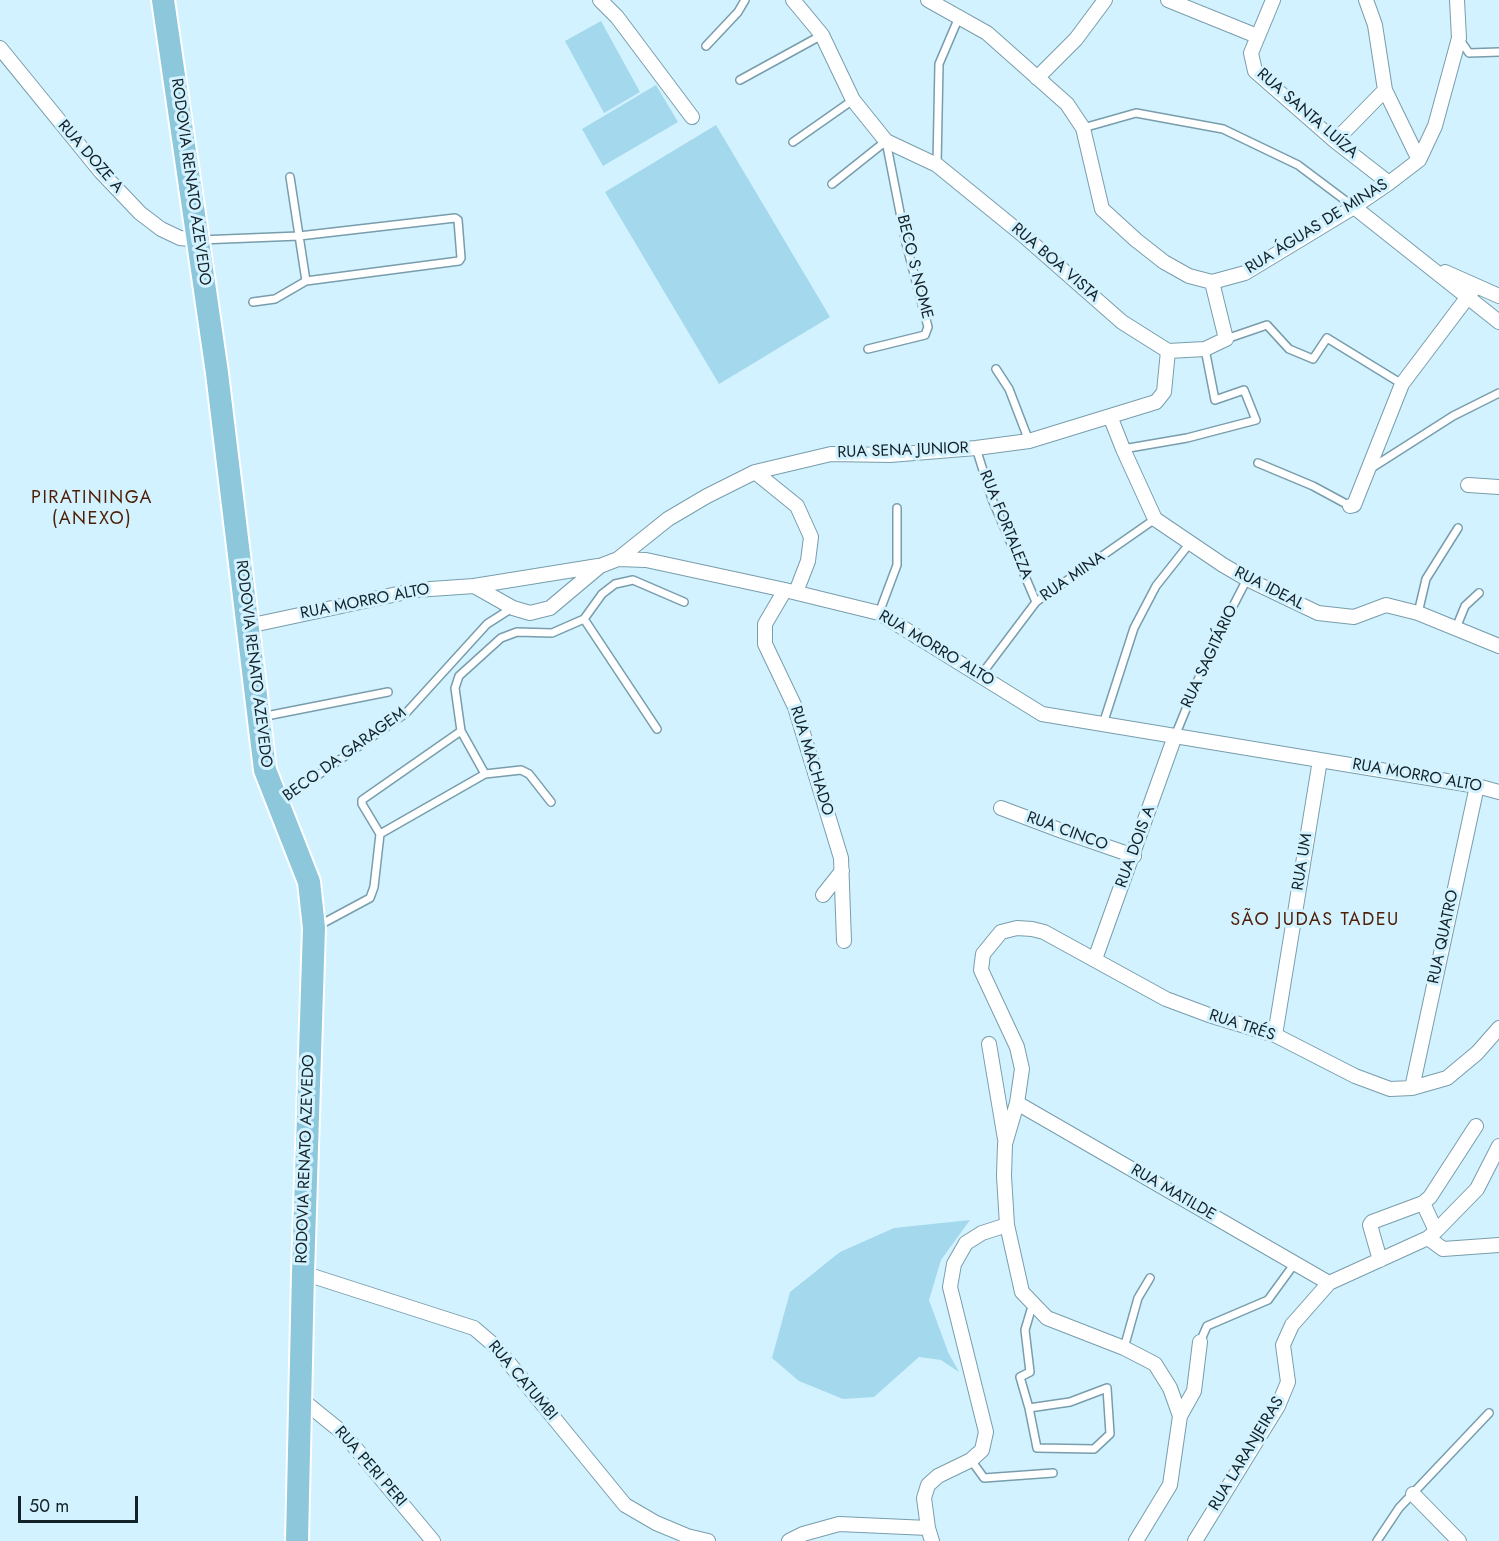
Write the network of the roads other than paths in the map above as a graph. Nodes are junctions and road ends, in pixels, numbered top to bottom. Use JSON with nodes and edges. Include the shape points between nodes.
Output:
{"nodes":[{"id":1,"x":163,"y":0,"type":"edge"},
{"id":2,"x":600,"y":0,"type":"edge"},
{"id":3,"x":745,"y":0,"type":"edge"},
{"id":4,"x":793,"y":0,"type":"edge"},
{"id":5,"x":928,"y":0,"type":"edge"},
{"id":6,"x":1105,"y":0,"type":"edge"},
{"id":7,"x":1168,"y":0,"type":"edge"},
{"id":8,"x":1273,"y":0,"type":"edge"},
{"id":9,"x":1366,"y":0,"type":"edge"},
{"id":10,"x":1457,"y":0,"type":"edge"},
{"id":11,"x":959,"y":17,"type":"junction"},
{"id":12,"x":822,"y":35,"type":"junction"},
{"id":13,"x":1257,"y":36,"type":"junction"},
{"id":14,"x":1459,"y":38,"type":"junction"},
{"id":15,"x":706,"y":46,"type":"dead end"},
{"id":16,"x":0,"y":48,"type":"edge"},
{"id":17,"x":1499,"y":52,"type":"edge"},
{"id":18,"x":1037,"y":78,"type":"junction"},
{"id":19,"x":740,"y":80,"type":"dead end"},
{"id":20,"x":1385,"y":90,"type":"junction"},
{"id":21,"x":854,"y":100,"type":"junction"},
{"id":22,"x":692,"y":117,"type":"dead end"},
{"id":23,"x":1083,"y":128,"type":"junction"},
{"id":24,"x":886,"y":141,"type":"junction"},
{"id":25,"x":1335,"y":141,"type":"junction"},
{"id":26,"x":793,"y":142,"type":"dead end"},
{"id":27,"x":1419,"y":160,"type":"junction"},
{"id":28,"x":937,"y":165,"type":"junction"},
{"id":29,"x":290,"y":177,"type":"dead end"},
{"id":30,"x":1389,"y":183,"type":"junction"},
{"id":31,"x":832,"y":184,"type":"dead end"},
{"id":32,"x":1354,"y":207,"type":"junction"},
{"id":33,"x":299,"y":236,"type":"junction"},
{"id":34,"x":199,"y":240,"type":"junction"},
{"id":35,"x":306,"y":281,"type":"junction"},
{"id":36,"x":1212,"y":282,"type":"junction"},
{"id":37,"x":1473,"y":292,"type":"junction"},
{"id":38,"x":1499,"y":296,"type":"edge"},
{"id":39,"x":253,"y":302,"type":"dead end"},
{"id":40,"x":1499,"y":322,"type":"edge"},
{"id":41,"x":1226,"y":339,"type":"junction"},
{"id":42,"x":1205,"y":348,"type":"junction"},
{"id":43,"x":868,"y":349,"type":"dead end"},
{"id":44,"x":1168,"y":351,"type":"junction"},
{"id":45,"x":996,"y":369,"type":"dead end"},
{"id":46,"x":1402,"y":384,"type":"junction"},
{"id":47,"x":1499,"y":393,"type":"edge"},
{"id":48,"x":1110,"y":416,"type":"junction"},
{"id":49,"x":1029,"y":441,"type":"junction"},
{"id":50,"x":976,"y":448,"type":"junction"},
{"id":51,"x":1123,"y":449,"type":"junction"},
{"id":52,"x":1258,"y":463,"type":"dead end"},
{"id":53,"x":1366,"y":471,"type":"junction"},
{"id":54,"x":755,"y":472,"type":"junction"},
{"id":55,"x":1468,"y":485,"type":"dead end"},
{"id":56,"x":1499,"y":487,"type":"edge"},
{"id":57,"x":1350,"y":506,"type":"joint"},
{"id":58,"x":897,"y":508,"type":"dead end"},
{"id":59,"x":1155,"y":519,"type":"junction"},
{"id":60,"x":1458,"y":528,"type":"dead end"},
{"id":61,"x":1190,"y":543,"type":"junction"},
{"id":62,"x":618,"y":559,"type":"junction"},
{"id":63,"x":600,"y":566,"type":"junction"},
{"id":64,"x":1247,"y":579,"type":"junction"},
{"id":65,"x":474,"y":586,"type":"junction"},
{"id":66,"x":791,"y":591,"type":"junction"},
{"id":67,"x":1479,"y":593,"type":"dead end"},
{"id":68,"x":684,"y":602,"type":"dead end"},
{"id":69,"x":1036,"y":602,"type":"junction"},
{"id":70,"x":513,"y":608,"type":"junction"},
{"id":71,"x":879,"y":613,"type":"junction"},
{"id":72,"x":1418,"y":613,"type":"junction"},
{"id":73,"x":584,"y":619,"type":"junction"},
{"id":74,"x":248,"y":626,"type":"junction"},
{"id":75,"x":1456,"y":628,"type":"junction"},
{"id":76,"x":1499,"y":646,"type":"edge"},
{"id":77,"x":981,"y":675,"type":"junction"},
{"id":78,"x":388,"y":692,"type":"dead end"},
{"id":79,"x":259,"y":718,"type":"junction"},
{"id":80,"x":1103,"y":724,"type":"junction"},
{"id":81,"x":657,"y":729,"type":"dead end"},
{"id":82,"x":461,"y":731,"type":"junction"},
{"id":83,"x":1175,"y":736,"type":"junction"},
{"id":84,"x":1320,"y":760,"type":"junction"},
{"id":85,"x":485,"y":774,"type":"junction"},
{"id":86,"x":1477,"y":786,"type":"junction"},
{"id":87,"x":1499,"y":792,"type":"edge"},
{"id":88,"x":551,"y":802,"type":"dead end"},
{"id":89,"x":278,"y":803,"type":"junction"},
{"id":90,"x":1001,"y":808,"type":"dead end"},
{"id":91,"x":380,"y":834,"type":"junction"},
{"id":92,"x":1134,"y":856,"type":"junction"},
{"id":93,"x":842,"y":871,"type":"junction"},
{"id":94,"x":824,"y":895,"type":"dead end"},
{"id":95,"x":314,"y":928,"type":"junction"},
{"id":96,"x":844,"y":941,"type":"dead end"},
{"id":97,"x":1095,"y":959,"type":"junction"},
{"id":98,"x":1499,"y":1028,"type":"edge"},
{"id":99,"x":1275,"y":1035,"type":"junction"},
{"id":100,"x":989,"y":1044,"type":"dead end"},
{"id":101,"x":1412,"y":1088,"type":"junction"},
{"id":102,"x":1017,"y":1103,"type":"junction"},
{"id":103,"x":1476,"y":1126,"type":"dead end"},
{"id":104,"x":1005,"y":1144,"type":"junction"},
{"id":105,"x":1499,"y":1146,"type":"edge"},
{"id":106,"x":1423,"y":1203,"type":"junction"},
{"id":107,"x":1007,"y":1225,"type":"junction"},
{"id":108,"x":1432,"y":1235,"type":"junction"},
{"id":109,"x":1499,"y":1245,"type":"edge"},
{"id":110,"x":1380,"y":1260,"type":"junction"},
{"id":111,"x":1295,"y":1263,"type":"junction"},
{"id":112,"x":303,"y":1273,"type":"junction"},
{"id":113,"x":1150,"y":1278,"type":"dead end"},
{"id":114,"x":1329,"y":1283,"type":"junction"},
{"id":115,"x":1033,"y":1303,"type":"junction"},
{"id":116,"x":1200,"y":1342,"type":"joint"},
{"id":117,"x":1124,"y":1348,"type":"junction"},
{"id":118,"x":301,"y":1399,"type":"junction"},
{"id":119,"x":1029,"y":1408,"type":"junction"},
{"id":120,"x":1489,"y":1413,"type":"dead end"},
{"id":121,"x":1180,"y":1416,"type":"junction"},
{"id":122,"x":971,"y":1460,"type":"junction"},
{"id":123,"x":1053,"y":1473,"type":"dead end"},
{"id":124,"x":1413,"y":1494,"type":"junction"},
{"id":125,"x":930,"y":1535,"type":"edge"},
{"id":126,"x":297,"y":1541,"type":"edge"},
{"id":127,"x":434,"y":1541,"type":"edge"},
{"id":128,"x":708,"y":1541,"type":"edge"},
{"id":129,"x":789,"y":1541,"type":"edge"},
{"id":130,"x":1136,"y":1541,"type":"edge"},
{"id":131,"x":1196,"y":1541,"type":"edge"},
{"id":132,"x":1377,"y":1541,"type":"edge"},
{"id":133,"x":1459,"y":1541,"type":"edge"}],
"edges":[{"from":1,"to":34,"type":"main road","name":"RODOVIA RENATO AZEVEDO"},
{"from":2,"to":22,"type":"street"},
{"from":3,"to":15,"type":"lane"},
{"from":4,"to":12,"type":"street","name":"RUA BOA VISTA"},
{"from":5,"to":11,"type":"street"},
{"from":6,"to":18,"type":"street","via":[[1076,39]]},
{"from":7,"to":13,"type":"street"},
{"from":8,"to":13,"type":"street","name":"RUA SANTA LUÍZA"},
{"from":9,"to":20,"type":"street","via":[[1375,25]]},
{"from":10,"to":14,"type":"street","name":"RUA ÁGUAS DE MINAS"},
{"from":11,"to":18,"type":"street","via":[[987,33]]},
{"from":11,"to":28,"type":"lane","via":[[939,64]]},
{"from":12,"to":19,"type":"lane"},
{"from":12,"to":21,"type":"street","name":"RUA BOA VISTA"},
{"from":13,"to":25,"type":"street","name":"RUA SANTA LUÍZA","via":[[1251,54],[1255,71]]},
{"from":14,"to":17,"type":"lane","via":[[1469,53]]},
{"from":14,"to":27,"type":"street","name":"RUA ÁGUAS DE MINAS","via":[[1435,126]]},
{"from":16,"to":34,"type":"street","name":"RUA DOZE A","via":[[101,172],[141,213],[170,234]]},
{"from":18,"to":23,"type":"street","via":[[1067,104]]},
{"from":20,"to":25,"type":"street"},
{"from":20,"to":27,"type":"street"},
{"from":21,"to":24,"type":"street","name":"RUA BOA VISTA"},
{"from":21,"to":26,"type":"lane"},
{"from":23,"to":32,"type":"lane","via":[[1136,113],[1223,129],[1298,165]]},
{"from":23,"to":36,"type":"street","via":[[1102,209],[1164,261],[1189,276]]},
{"from":24,"to":28,"type":"street","name":"RUA BOA VISTA"},
{"from":24,"to":31,"type":"lane"},
{"from":24,"to":43,"type":"lane","name":"BECO S NOME","via":[[928,327],[925,335]]},
{"from":25,"to":30,"type":"street","name":"RUA SANTA LUÍZA"},
{"from":27,"to":30,"type":"street","name":"RUA ÁGUAS DE MINAS"},
{"from":28,"to":44,"type":"street","name":"RUA BOA VISTA","via":[[1122,322]]},
{"from":29,"to":33,"type":"lane"},
{"from":30,"to":32,"type":"street","name":"RUA ÁGUAS DE MINAS"},
{"from":32,"to":36,"type":"street","name":"RUA ÁGUAS DE MINAS","via":[[1245,273]]},
{"from":32,"to":37,"type":"street","via":[[1426,264]]},
{"from":33,"to":34,"type":"lane"},
{"from":33,"to":35,"type":"lane"},
{"from":33,"to":35,"type":"lane","via":[[458,220],[459,261]]},
{"from":34,"to":74,"type":"main road","name":"RODOVIA RENATO AZEVEDO"},
{"from":35,"to":39,"type":"lane","via":[[275,298]]},
{"from":36,"to":41,"type":"street"},
{"from":37,"to":38,"type":"street"},
{"from":37,"to":40,"type":"street"},
{"from":37,"to":46,"type":"street"},
{"from":41,"to":42,"type":"street"},
{"from":41,"to":46,"type":"lane","via":[[1267,325],[1289,349],[1313,358],[1327,338]]},
{"from":42,"to":44,"type":"street"},
{"from":42,"to":51,"type":"lane","via":[[1215,400],[1244,390],[1256,420]]},
{"from":44,"to":48,"type":"street","name":"RUA SENA JUNIOR","via":[[1164,392],[1156,402]]},
{"from":45,"to":49,"type":"lane","via":[[1009,389]]},
{"from":46,"to":53,"type":"street"},
{"from":47,"to":53,"type":"lane","via":[[1453,416]]},
{"from":48,"to":49,"type":"street","name":"RUA SENA JUNIOR"},
{"from":48,"to":51,"type":"street"},
{"from":49,"to":50,"type":"street","name":"RUA SENA JUNIOR"},
{"from":50,"to":54,"type":"street","name":"RUA SENA JUNIOR","via":[[890,455],[831,454]]},
{"from":50,"to":69,"type":"lane","name":"RUA FORTALEZA","via":[[992,499]]},
{"from":51,"to":59,"type":"street"},
{"from":52,"to":57,"type":"lane"},
{"from":53,"to":57,"type":"street"},
{"from":54,"to":62,"type":"street","name":"RUA SENA JUNIOR","via":[[668,519]]},
{"from":54,"to":66,"type":"street","name":"RUA MACHADO","via":[[797,506],[811,537],[808,561]]},
{"from":55,"to":56,"type":"street"},
{"from":58,"to":71,"type":"lane","via":[[897,564]]},
{"from":59,"to":61,"type":"street","name":"RUA IDEAL"},
{"from":59,"to":69,"type":"lane","name":"RUA MINA"},
{"from":60,"to":72,"type":"lane","via":[[1426,579]]},
{"from":61,"to":64,"type":"street","name":"RUA IDEAL"},
{"from":61,"to":80,"type":"lane","via":[[1156,586],[1134,628]]},
{"from":62,"to":63,"type":"street","name":"RUA MORRO ALTO"},
{"from":62,"to":66,"type":"street","name":"RUA MORRO ALTO","via":[[646,560]]},
{"from":63,"to":65,"type":"street"},
{"from":63,"to":70,"type":"street","name":"RUA MORRO ALTO","via":[[550,608],[530,613]]},
{"from":64,"to":72,"type":"street","name":"RUA IDEAL","via":[[1318,613],[1354,617],[1386,605]]},
{"from":64,"to":83,"type":"lane","name":"RUA SAGITÁRIO","via":[[1209,654]]},
{"from":65,"to":70,"type":"street","name":"RUA MORRO ALTO"},
{"from":65,"to":74,"type":"street","name":"RUA MORRO ALTO","via":[[416,590]]},
{"from":66,"to":71,"type":"street","name":"RUA MORRO ALTO"},
{"from":66,"to":93,"type":"street","name":"RUA MACHADO","via":[[765,624],[765,644],[795,707]]},
{"from":67,"to":75,"type":"lane","via":[[1465,606]]},
{"from":68,"to":73,"type":"lane","via":[[633,580],[615,584],[602,594]]},
{"from":69,"to":77,"type":"lane","name":"RUA MINA"},
{"from":70,"to":89,"type":"lane","name":"BECO DA GARAGEM","via":[[487,624],[406,713]]},
{"from":71,"to":77,"type":"street","name":"RUA MORRO ALTO"},
{"from":72,"to":75,"type":"street","name":"RUA IDEAL"},
{"from":73,"to":81,"type":"lane"},
{"from":73,"to":82,"type":"lane","via":[[552,633],[517,632],[501,638],[459,676],[455,688]]},
{"from":74,"to":79,"type":"main road","name":"RODOVIA RENATO AZEVEDO"},
{"from":75,"to":76,"type":"street","name":"RUA IDEAL"},
{"from":77,"to":80,"type":"street","name":"RUA MORRO ALTO","via":[[1042,714]]},
{"from":78,"to":79,"type":"lane"},
{"from":79,"to":89,"type":"main road","name":"RODOVIA RENATO AZEVEDO","via":[[265,770]]},
{"from":80,"to":83,"type":"street","name":"RUA MORRO ALTO"},
{"from":82,"to":85,"type":"lane"},
{"from":82,"to":91,"type":"lane","via":[[362,800]]},
{"from":83,"to":84,"type":"street","name":"RUA MORRO ALTO"},
{"from":83,"to":92,"type":"street","name":"RUA DOIS A"},
{"from":84,"to":86,"type":"street","name":"RUA MORRO ALTO"},
{"from":84,"to":99,"type":"street","name":"RUA UM"},
{"from":85,"to":88,"type":"lane","via":[[521,770],[529,774]]},
{"from":85,"to":91,"type":"lane"},
{"from":86,"to":87,"type":"street","name":"RUA MORRO ALTO"},
{"from":86,"to":101,"type":"street","name":"RUA QUATRO"},
{"from":89,"to":95,"type":"main road","name":"RODOVIA RENATO AZEVEDO","via":[[309,882]]},
{"from":90,"to":92,"type":"street","name":"RUA CINCO"},
{"from":91,"to":95,"type":"lane","via":[[370,898]]},
{"from":92,"to":97,"type":"street","name":"RUA DOIS A"},
{"from":93,"to":94,"type":"street"},
{"from":93,"to":96,"type":"street","name":"RUA MACHADO"},
{"from":95,"to":112,"type":"main road","name":"RODOVIA RENATO AZEVEDO"},
{"from":97,"to":99,"type":"street","name":"RUA TRÉS","via":[[1166,999]]},
{"from":97,"to":102,"type":"street","name":"RUA TRÉS","via":[[1044,932],[1017,928],[1001,932],[983,954],[981,970],[1020,1058]]},
{"from":98,"to":101,"type":"street","name":"RUA TRÉS","via":[[1447,1078]]},
{"from":99,"to":101,"type":"street","name":"RUA TRÉS","via":[[1355,1076],[1390,1089]]},
{"from":100,"to":104,"type":"street"},
{"from":102,"to":104,"type":"street"},
{"from":102,"to":111,"type":"street","name":"RUA MATILDE"},
{"from":103,"to":106,"type":"street"},
{"from":104,"to":107,"type":"street"},
{"from":105,"to":108,"type":"street","name":"RUA LARANJEIRAS","via":[[1477,1189]]},
{"from":106,"to":108,"type":"street"},
{"from":106,"to":110,"type":"street","via":[[1372,1222]]},
{"from":107,"to":115,"type":"street","via":[[1022,1292]]},
{"from":107,"to":122,"type":"street","via":[[966,1243],[954,1264],[950,1287],[986,1432],[982,1450]]},
{"from":108,"to":109,"type":"street","via":[[1443,1249]]},
{"from":108,"to":110,"type":"street","name":"RUA LARANJEIRAS"},
{"from":110,"to":114,"type":"street","name":"RUA LARANJEIRAS"},
{"from":111,"to":114,"type":"street","name":"RUA MATILDE"},
{"from":111,"to":116,"type":"lane","via":[[1268,1300],[1207,1326]]},
{"from":112,"to":118,"type":"main road","name":"RODOVIA RENATO AZEVEDO"},
{"from":112,"to":128,"type":"street","name":"RUA CATUMBI","via":[[474,1328],[495,1346],[625,1505],[656,1523]]},
{"from":113,"to":117,"type":"lane","via":[[1138,1298]]},
{"from":114,"to":131,"type":"street","name":"RUA LARANJEIRAS","via":[[1292,1325],[1283,1345],[1288,1382],[1278,1406]]},
{"from":115,"to":117,"type":"street","via":[[1047,1318]]},
{"from":115,"to":119,"type":"lane","via":[[1025,1330],[1030,1372],[1020,1377]]},
{"from":116,"to":121,"type":"street","via":[[1194,1391]]},
{"from":117,"to":121,"type":"street","via":[[1155,1364],[1170,1388]]},
{"from":118,"to":126,"type":"main road","name":"RODOVIA RENATO AZEVEDO"},
{"from":118,"to":127,"type":"street","name":"RUA PERI PERI","via":[[343,1432]]},
{"from":119,"to":119,"type":"lane","via":[[1037,1448],[1094,1449],[1110,1434],[1107,1388],[1070,1402]]},
{"from":120,"to":124,"type":"lane"},
{"from":121,"to":130,"type":"street","via":[[1170,1485]]},
{"from":122,"to":123,"type":"lane","via":[[984,1478]]},
{"from":122,"to":125,"type":"street","via":[[928,1485],[924,1498]]},
{"from":124,"to":132,"type":"lane"},
{"from":124,"to":133,"type":"street"},
{"from":125,"to":129,"type":"street","via":[[839,1524]]}]}
